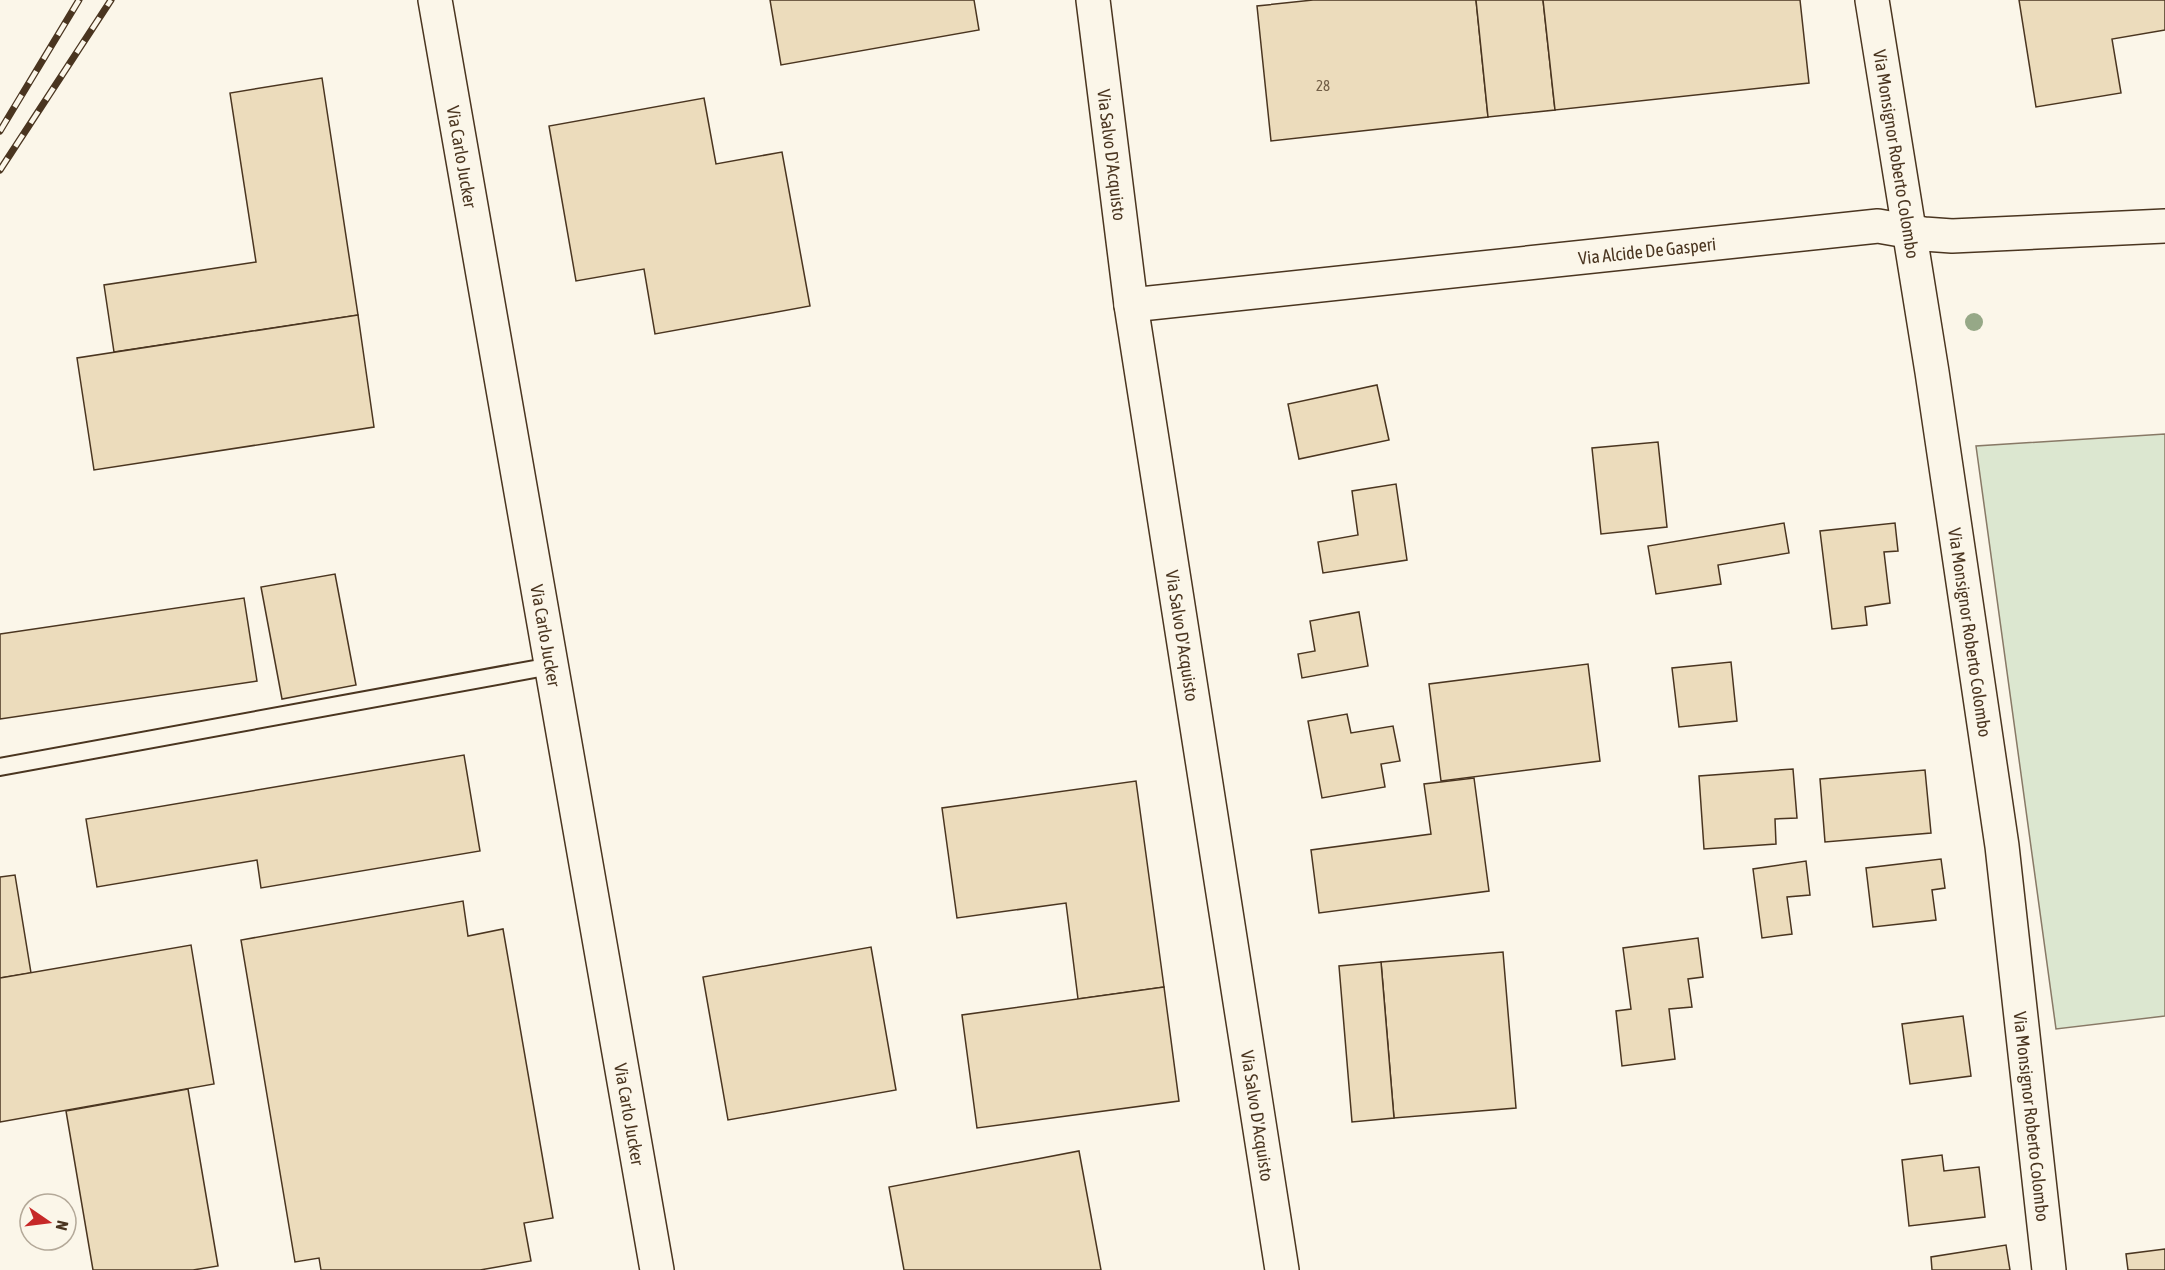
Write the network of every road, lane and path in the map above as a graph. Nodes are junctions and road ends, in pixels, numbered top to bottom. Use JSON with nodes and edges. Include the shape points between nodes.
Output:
{"nodes":[{"id":1,"x":435,"y":0,"type":"edge"},
{"id":2,"x":1093,"y":0,"type":"edge"},
{"id":3,"x":1872,"y":0,"type":"edge"},
{"id":4,"x":2165,"y":226,"type":"edge"},
{"id":5,"x":1910,"y":232,"type":"junction"},
{"id":6,"x":1131,"y":305,"type":"junction"},
{"id":7,"x":551,"y":666,"type":"junction"},
{"id":8,"x":0,"y":767,"type":"edge"},
{"id":9,"x":657,"y":1270,"type":"edge"},
{"id":10,"x":1282,"y":1270,"type":"edge"},
{"id":11,"x":2049,"y":1270,"type":"edge"}],
"edges":[{"from":1,"to":7,"type":"street","name":"Via Carlo Jucker"},
{"from":2,"to":6,"type":"street","name":"Via Salvo D'Acquisto"},
{"from":3,"to":5,"type":"street","name":"Via Monsignor Roberto Colombo"},
{"from":4,"to":5,"type":"street","name":"Via Alcide De Gasperi","via":[[1976,236]]},
{"from":5,"to":6,"type":"street","name":"Via Alcide De Gasperi","via":[[1878,226]]},
{"from":5,"to":11,"type":"street","name":"Via Monsignor Roberto Colombo","via":[[2002,846]]},
{"from":6,"to":10,"type":"street","name":"Via Salvo D'Acquisto"},
{"from":7,"to":8,"type":"lane"},
{"from":7,"to":9,"type":"street","name":"Via Carlo Jucker"}]}
